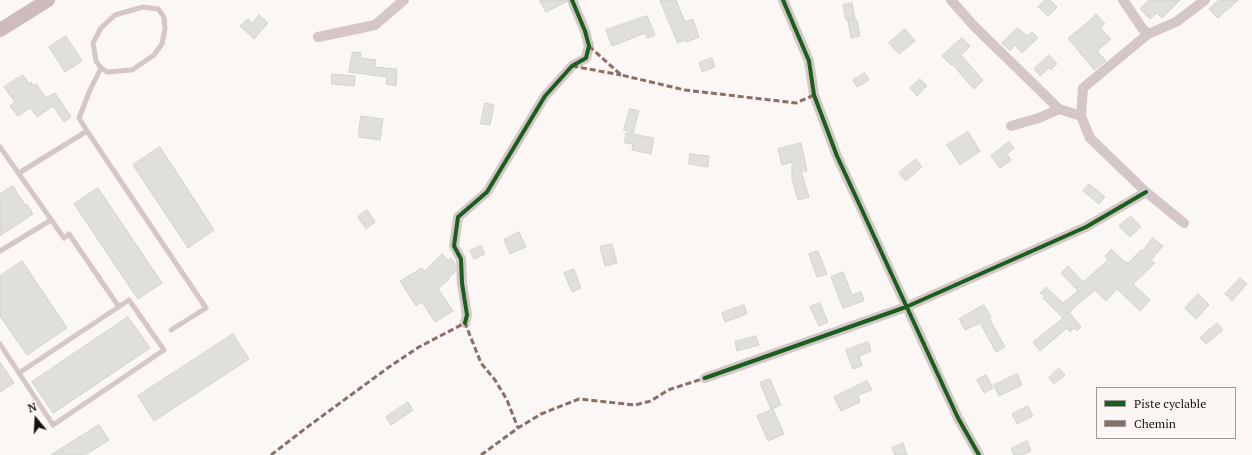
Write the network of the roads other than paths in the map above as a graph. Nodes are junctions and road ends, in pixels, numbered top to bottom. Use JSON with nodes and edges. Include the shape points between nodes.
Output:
{"nodes":[{"id":1,"x":48,"y":0,"type":"edge"},
{"id":2,"x":404,"y":0,"type":"edge"},
{"id":3,"x":572,"y":0,"type":"edge"},
{"id":4,"x":783,"y":0,"type":"edge"},
{"id":5,"x":951,"y":0,"type":"edge"},
{"id":6,"x":1123,"y":0,"type":"edge"},
{"id":7,"x":1205,"y":0,"type":"edge"},
{"id":8,"x":0,"y":30,"type":"edge"},
{"id":9,"x":1148,"y":34,"type":"junction"},
{"id":10,"x":318,"y":37,"type":"dead end"},
{"id":11,"x":100,"y":68,"type":"junction"},
{"id":12,"x":1059,"y":109,"type":"junction"},
{"id":13,"x":1081,"y":116,"type":"junction"},
{"id":14,"x":1011,"y":126,"type":"dead end"},
{"id":15,"x":87,"y":130,"type":"junction"},
{"id":16,"x":0,"y":147,"type":"edge"},
{"id":17,"x":19,"y":173,"type":"junction"},
{"id":18,"x":1146,"y":192,"type":"junction"},
{"id":19,"x":51,"y":220,"type":"junction"},
{"id":20,"x":1184,"y":223,"type":"dead end"},
{"id":21,"x":0,"y":251,"type":"edge"},
{"id":22,"x":119,"y":307,"type":"junction"},
{"id":23,"x":906,"y":307,"type":"junction"},
{"id":24,"x":465,"y":323,"type":"dead end"},
{"id":25,"x":171,"y":330,"type":"dead end"},
{"id":26,"x":0,"y":344,"type":"edge"},
{"id":27,"x":19,"y":373,"type":"junction"},
{"id":28,"x":705,"y":378,"type":"dead end"},
{"id":29,"x":979,"y":455,"type":"edge"}],
"edges":[{"from":1,"to":8,"type":"main road"},
{"from":2,"to":10,"type":"street","via":[[375,25]]},
{"from":3,"to":24,"type":"street","via":[[589,46],[586,58],[572,66],[545,96],[488,192],[458,217],[454,246],[461,259],[467,315]]},
{"from":4,"to":23,"type":"street","via":[[809,61],[814,95],[837,156]]},
{"from":5,"to":12,"type":"street"},
{"from":6,"to":9,"type":"street"},
{"from":7,"to":9,"type":"street","via":[[1176,22]]},
{"from":9,"to":13,"type":"street","via":[[1083,88]]},
{"from":11,"to":11,"type":"lane","via":[[93,43],[101,28],[115,15],[143,7],[158,9],[164,17],[165,29],[162,44],[154,55],[132,70],[107,72]]},
{"from":11,"to":15,"type":"lane","via":[[79,118]]},
{"from":12,"to":13,"type":"street"},
{"from":12,"to":14,"type":"street"},
{"from":13,"to":18,"type":"street","via":[[1090,138]]},
{"from":15,"to":17,"type":"lane"},
{"from":15,"to":25,"type":"lane","via":[[206,308]]},
{"from":16,"to":17,"type":"lane"},
{"from":17,"to":19,"type":"lane"},
{"from":18,"to":20,"type":"street"},
{"from":18,"to":23,"type":"street","via":[[1086,227]]},
{"from":19,"to":21,"type":"lane"},
{"from":19,"to":22,"type":"lane","via":[[64,238],[69,234]]},
{"from":22,"to":27,"type":"lane"},
{"from":22,"to":27,"type":"lane","via":[[129,300],[164,350],[53,425]]},
{"from":23,"to":28,"type":"street"},
{"from":23,"to":29,"type":"street","via":[[958,418]]},
{"from":26,"to":27,"type":"lane"}]}
